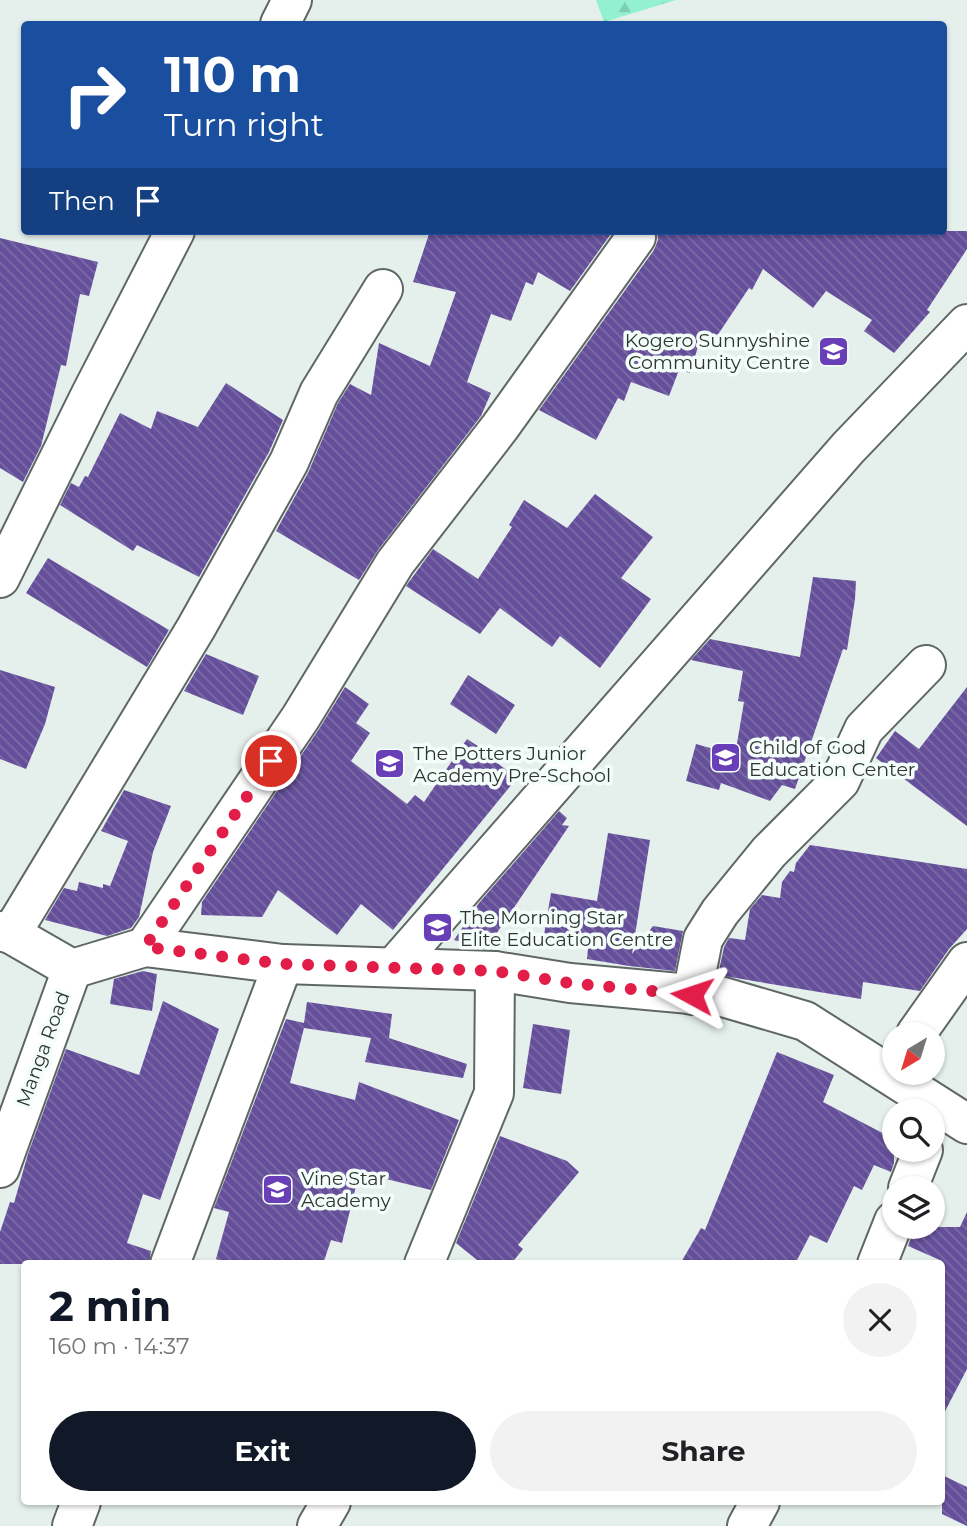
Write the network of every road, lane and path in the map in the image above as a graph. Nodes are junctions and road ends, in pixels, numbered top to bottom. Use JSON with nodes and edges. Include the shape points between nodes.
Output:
{"nodes":[{"id":1,"x":292,"y":0,"type":"edge"},
{"id":2,"x":282,"y":21,"type":"edge"},
{"id":3,"x":173,"y":235,"type":"edge"},
{"id":4,"x":636,"y":237,"type":"dead end"},
{"id":5,"x":383,"y":289,"type":"dead end"},
{"id":6,"x":967,"y":324,"type":"edge"},
{"id":7,"x":0,"y":578,"type":"edge"},
{"id":8,"x":926,"y":665,"type":"dead end"},
{"id":9,"x":5,"y":932,"type":"edge"},
{"id":10,"x":145,"y":947,"type":"junction"},
{"id":11,"x":967,"y":961,"type":"edge"},
{"id":12,"x":283,"y":964,"type":"junction"},
{"id":13,"x":394,"y":967,"type":"junction"},
{"id":14,"x":72,"y":969,"type":"junction"},
{"id":15,"x":495,"y":971,"type":"junction"},
{"id":16,"x":692,"y":995,"type":"junction"},
{"id":17,"x":924,"y":1022,"type":"edge"},
{"id":18,"x":882,"y":1063,"type":"edge"},
{"id":19,"x":910,"y":1085,"type":"edge"},
{"id":20,"x":947,"y":1119,"type":"edge"},
{"id":21,"x":0,"y":1168,"type":"edge"},
{"id":22,"x":887,"y":1239,"type":"edge"},
{"id":23,"x":172,"y":1260,"type":"edge"},
{"id":24,"x":426,"y":1260,"type":"edge"},
{"id":25,"x":879,"y":1260,"type":"edge"},
{"id":26,"x":79,"y":1505,"type":"edge"},
{"id":27,"x":329,"y":1505,"type":"edge"},
{"id":28,"x":758,"y":1505,"type":"edge"},
{"id":29,"x":72,"y":1526,"type":"edge"},
{"id":30,"x":317,"y":1526,"type":"edge"},
{"id":31,"x":747,"y":1526,"type":"edge"}],
"edges":[{"from":1,"to":2,"type":"street"},
{"from":3,"to":7,"type":"street"},
{"from":4,"to":10,"type":"street","via":[[500,427],[395,563],[301,717]]},
{"from":5,"to":9,"type":"street","via":[[318,393],[289,462],[196,628]]},
{"from":6,"to":13,"type":"street","via":[[848,448]]},
{"from":8,"to":16,"type":"street","via":[[864,729],[840,780],[769,852],[720,912],[703,939]]},
{"from":9,"to":14,"type":"street"},
{"from":10,"to":12,"type":"street"},
{"from":10,"to":14,"type":"street"},
{"from":11,"to":17,"type":"street"},
{"from":12,"to":13,"type":"street"},
{"from":12,"to":23,"type":"street"},
{"from":13,"to":15,"type":"street"},
{"from":14,"to":21,"type":"street","name":"Manga Road"},
{"from":15,"to":16,"type":"street"},
{"from":15,"to":24,"type":"street","via":[[494,1093]]},
{"from":16,"to":18,"type":"street","via":[[723,997],[805,1021]]},
{"from":19,"to":20,"type":"street"},
{"from":22,"to":25,"type":"street"},
{"from":26,"to":29,"type":"street"},
{"from":27,"to":30,"type":"street"},
{"from":28,"to":31,"type":"street"}]}
